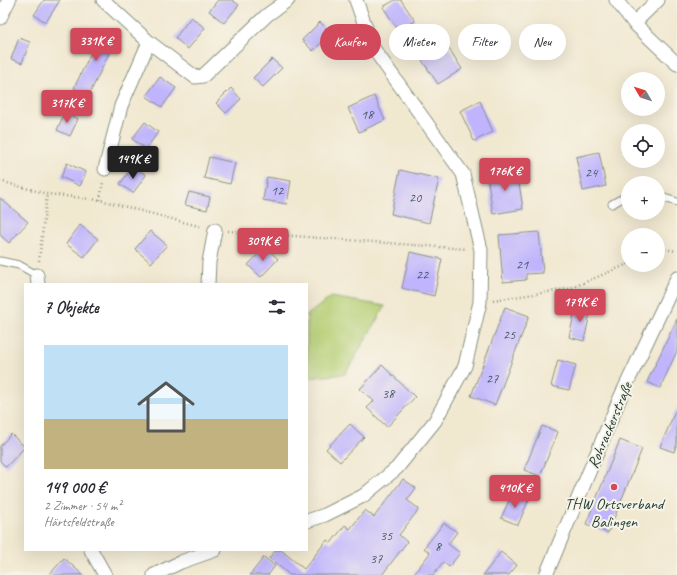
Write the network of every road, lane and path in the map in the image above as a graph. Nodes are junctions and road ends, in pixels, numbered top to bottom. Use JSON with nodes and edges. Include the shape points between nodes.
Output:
{"nodes":[{"id":1,"x":8,"y":0,"type":"edge"},
{"id":2,"x":103,"y":0,"type":"edge"},
{"id":3,"x":288,"y":0,"type":"edge"},
{"id":4,"x":356,"y":0,"type":"edge"},
{"id":5,"x":616,"y":0,"type":"edge"},
{"id":6,"x":658,"y":0,"type":"edge"},
{"id":7,"x":0,"y":18,"type":"edge"},
{"id":8,"x":634,"y":23,"type":"junction"},
{"id":9,"x":149,"y":42,"type":"junction"},
{"id":10,"x":677,"y":64,"type":"edge"},
{"id":11,"x":105,"y":169,"type":"joint"},
{"id":12,"x":0,"y":181,"type":"edge"},
{"id":13,"x":47,"y":194,"type":"junction"},
{"id":14,"x":665,"y":198,"type":"edge"},
{"id":15,"x":621,"y":199,"type":"edge"},
{"id":16,"x":100,"y":200,"type":"junction"},
{"id":17,"x":677,"y":202,"type":"edge"},
{"id":18,"x":612,"y":204,"type":"dead end"},
{"id":19,"x":215,"y":230,"type":"junction"},
{"id":20,"x":665,"y":249,"type":"edge"},
{"id":21,"x":481,"y":250,"type":"junction"},
{"id":22,"x":677,"y":250,"type":"edge"},
{"id":23,"x":0,"y":261,"type":"edge"},
{"id":24,"x":621,"y":267,"type":"edge"},
{"id":25,"x":677,"y":278,"type":"edge"},
{"id":26,"x":37,"y":280,"type":"edge"},
{"id":27,"x":208,"y":283,"type":"edge"},
{"id":28,"x":480,"y":302,"type":"junction"},
{"id":29,"x":308,"y":521,"type":"edge"},
{"id":30,"x":92,"y":551,"type":"edge"},
{"id":31,"x":212,"y":551,"type":"edge"},
{"id":32,"x":105,"y":575,"type":"edge"},
{"id":33,"x":154,"y":575,"type":"edge"},
{"id":34,"x":546,"y":575,"type":"edge"}],
"edges":[{"from":1,"to":7,"type":"street"},
{"from":2,"to":9,"type":"street"},
{"from":3,"to":9,"type":"street","via":[[267,15],[203,76],[195,77]]},
{"from":4,"to":21,"type":"street","via":[[373,48],[463,174]]},
{"from":5,"to":8,"type":"street"},
{"from":6,"to":8,"type":"street"},
{"from":8,"to":10,"type":"street"},
{"from":9,"to":11,"type":"street","via":[[121,106]]},
{"from":11,"to":16,"type":"path"},
{"from":12,"to":13,"type":"path"},
{"from":13,"to":16,"type":"path"},
{"from":13,"to":26,"type":"path"},
{"from":14,"to":17,"type":"lane"},
{"from":15,"to":18,"type":"lane"},
{"from":16,"to":19,"type":"path"},
{"from":19,"to":21,"type":"path"},
{"from":19,"to":27,"type":"street"},
{"from":20,"to":22,"type":"path"},
{"from":21,"to":28,"type":"street"},
{"from":23,"to":26,"type":"lane","via":[[19,265]]},
{"from":24,"to":28,"type":"path","via":[[569,289]]},
{"from":25,"to":34,"type":"street","name":"Rohrackerstraße","via":[[620,398]]},
{"from":28,"to":29,"type":"street","via":[[465,366],[435,421],[397,468],[363,496],[325,516]]},
{"from":30,"to":32,"type":"street"},
{"from":31,"to":33,"type":"street"}]}
